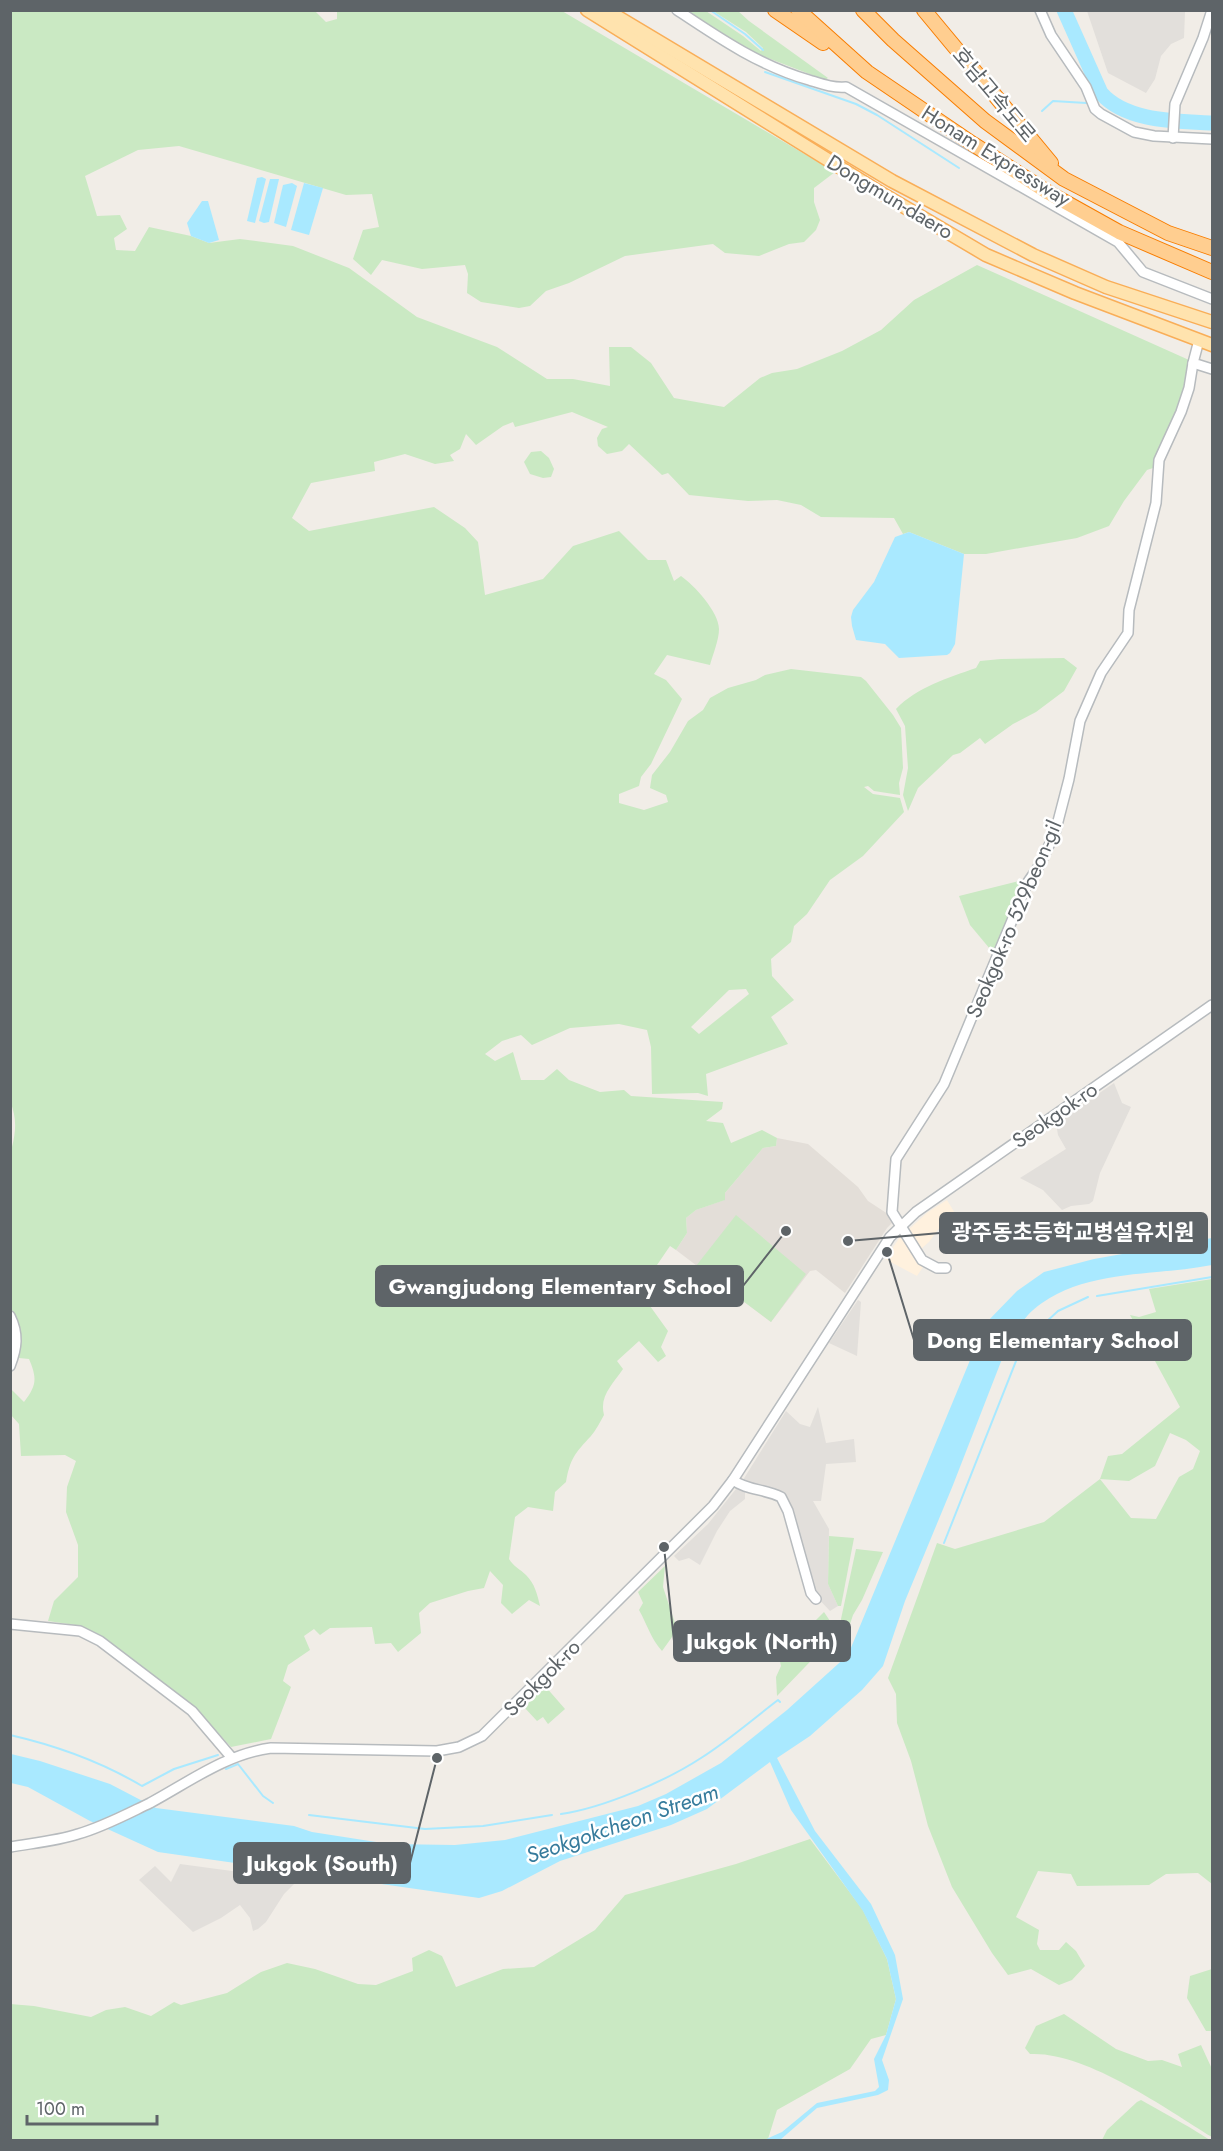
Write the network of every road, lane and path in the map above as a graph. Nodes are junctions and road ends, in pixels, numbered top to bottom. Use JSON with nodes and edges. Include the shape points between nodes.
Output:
{"nodes":[{"id":1,"x":587,"y":10,"type":"edge"},
{"id":2,"x":606,"y":10,"type":"edge"},
{"id":3,"x":677,"y":10,"type":"edge"},
{"id":4,"x":775,"y":10,"type":"edge"},
{"id":5,"x":798,"y":10,"type":"edge"},
{"id":6,"x":863,"y":10,"type":"edge"},
{"id":7,"x":924,"y":10,"type":"edge"},
{"id":8,"x":1040,"y":10,"type":"edge"},
{"id":9,"x":1212,"y":10,"type":"edge"},
{"id":10,"x":1174,"y":136,"type":"junction"},
{"id":11,"x":1212,"y":139,"type":"edge"},
{"id":12,"x":973,"y":144,"type":"junction"},
{"id":13,"x":1064,"y":178,"type":"junction"},
{"id":14,"x":1212,"y":248,"type":"edge"},
{"id":15,"x":1212,"y":272,"type":"edge"},
{"id":16,"x":1212,"y":299,"type":"edge"},
{"id":17,"x":1212,"y":322,"type":"edge"},
{"id":18,"x":1199,"y":340,"type":"junction"},
{"id":19,"x":1212,"y":345,"type":"edge"},
{"id":20,"x":1193,"y":363,"type":"junction"},
{"id":21,"x":1212,"y":369,"type":"edge"},
{"id":22,"x":1212,"y":1005,"type":"edge"},
{"id":23,"x":900,"y":1227,"type":"junction"},
{"id":24,"x":946,"y":1268,"type":"dead end"},
{"id":25,"x":10,"y":1316,"type":"edge"},
{"id":26,"x":10,"y":1366,"type":"edge"},
{"id":27,"x":733,"y":1480,"type":"junction"},
{"id":28,"x":816,"y":1599,"type":"dead end"},
{"id":29,"x":10,"y":1624,"type":"edge"},
{"id":30,"x":232,"y":1758,"type":"junction"},
{"id":31,"x":10,"y":1846,"type":"edge"}],
"edges":[{"from":1,"to":18,"type":"main road","name":"Dongmun-daero","via":[[986,255]]},
{"from":2,"to":17,"type":"main road","name":"Dongmun-daero","via":[[892,181],[1033,255],[1106,286]]},
{"from":3,"to":16,"type":"street","via":[[784,73],[846,87],[1118,242],[1143,272]]},
{"from":4,"to":12,"type":"highway"},
{"from":5,"to":12,"type":"highway","name":"Honam Expressway","via":[[867,72]]},
{"from":6,"to":13,"type":"highway","name":"Honam Expressway","via":[[985,121]]},
{"from":7,"to":13,"type":"highway","name":"호남고속도로"},
{"from":8,"to":10,"type":"street","via":[[1095,109],[1134,132]]},
{"from":9,"to":10,"type":"street","via":[[1175,104]]},
{"from":10,"to":11,"type":"street"},
{"from":12,"to":15,"type":"highway","name":"Honam Expressway","via":[[1119,232]]},
{"from":13,"to":14,"type":"highway","name":"Honam Expressway","via":[[1168,232]]},
{"from":18,"to":19,"type":"main road","name":"Dongmun-daero"},
{"from":18,"to":20,"type":"street","name":"Seokgok-ro 529beon-gil"},
{"from":20,"to":21,"type":"street"},
{"from":20,"to":23,"type":"street","name":"Seokgok-ro 529beon-gil","via":[[1181,412],[1159,460],[1156,503],[1129,610],[1128,633],[1101,673],[1080,721],[1055,833],[1028,882],[944,1084],[896,1159],[892,1212]]},
{"from":22,"to":23,"type":"street","name":"Seokgok-ro"},
{"from":23,"to":24,"type":"street","via":[[922,1260]]},
{"from":23,"to":27,"type":"street","name":"Seokgok-ro","via":[[882,1248]]},
{"from":25,"to":26,"type":"street","via":[[17,1342]]},
{"from":27,"to":28,"type":"street","via":[[781,1497]]},
{"from":27,"to":30,"type":"street","name":"Seokgok-ro","via":[[684,1537],[482,1736],[437,1752],[271,1748]]},
{"from":29,"to":30,"type":"street","via":[[80,1631],[100,1641],[192,1711]]},
{"from":30,"to":31,"type":"street","name":"Seokgok-ro","via":[[98,1827],[77,1835]]}]}
